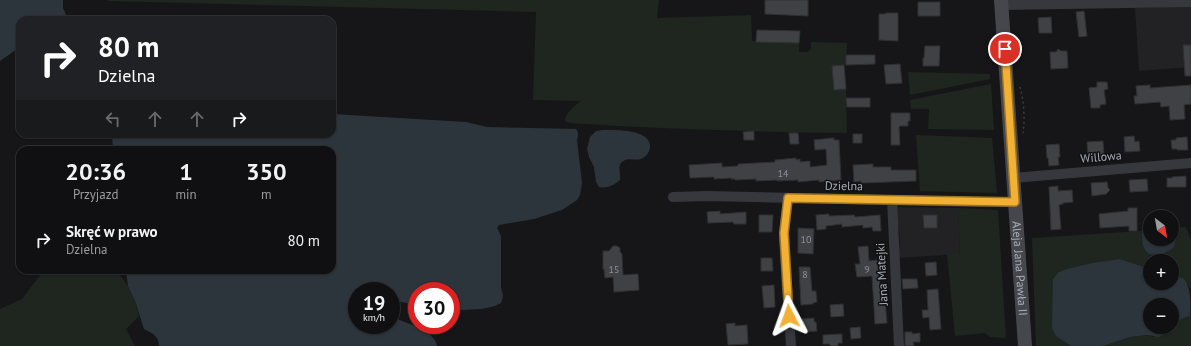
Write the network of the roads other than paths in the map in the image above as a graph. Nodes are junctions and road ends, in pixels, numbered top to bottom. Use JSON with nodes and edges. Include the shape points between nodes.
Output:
{"nodes":[{"id":1,"x":1001,"y":2,"type":"edge"},
{"id":2,"x":1191,"y":2,"type":"edge"},
{"id":3,"x":1191,"y":162,"type":"edge"},
{"id":4,"x":1014,"y":178,"type":"junction"},
{"id":5,"x":673,"y":197,"type":"dead end"},
{"id":6,"x":788,"y":198,"type":"junction"},
{"id":7,"x":892,"y":200,"type":"junction"},
{"id":8,"x":1015,"y":202,"type":"junction"},
{"id":9,"x":791,"y":346,"type":"edge"},
{"id":10,"x":899,"y":346,"type":"edge"},
{"id":11,"x":1025,"y":346,"type":"edge"}],
"edges":[{"from":1,"to":2,"type":"street"},
{"from":1,"to":4,"type":"street","name":"Aleja Jana Pawła II"},
{"from":3,"to":4,"type":"street","name":"Willowa"},
{"from":4,"to":8,"type":"street","name":"Aleja Jana Pawła II"},
{"from":5,"to":6,"type":"street","name":"Dzielna"},
{"from":6,"to":7,"type":"street","name":"Dzielna"},
{"from":6,"to":9,"type":"street","via":[[784,233]]},
{"from":7,"to":8,"type":"street","name":"Dzielna"},
{"from":7,"to":10,"type":"street","name":"Jana Matejki"},
{"from":8,"to":11,"type":"street","name":"Aleja Jana Pawła II"}]}
